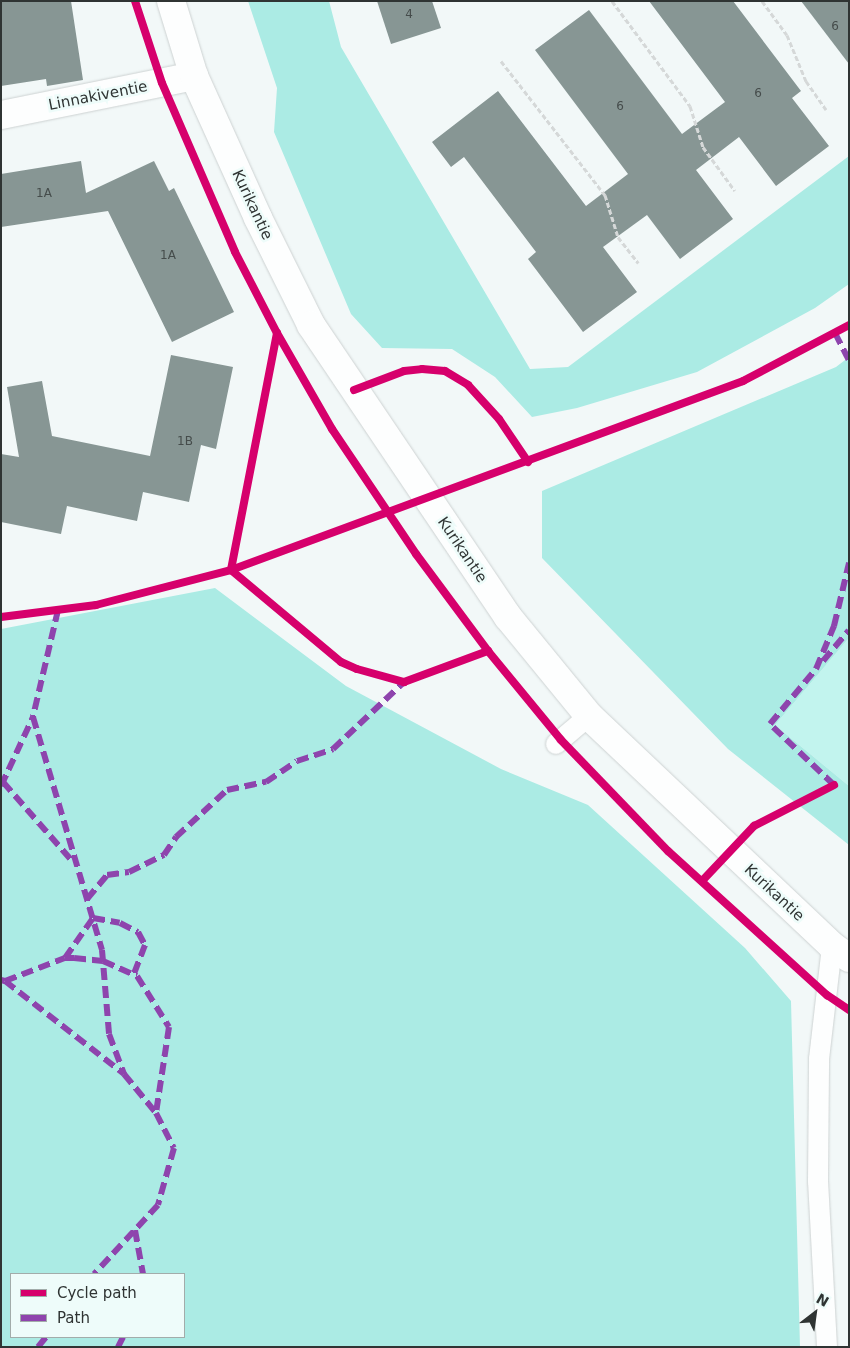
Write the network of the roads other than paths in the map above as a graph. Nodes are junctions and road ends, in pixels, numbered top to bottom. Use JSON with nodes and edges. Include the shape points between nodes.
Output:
{"nodes":[{"id":1,"x":171,"y":1,"type":"edge"},
{"id":2,"x":194,"y":76,"type":"junction"},
{"id":3,"x":1,"y":115,"type":"edge"},
{"id":4,"x":589,"y":716,"type":"junction"},
{"id":5,"x":556,"y":744,"type":"dead end"},
{"id":6,"x":840,"y":952,"type":"edge"},
{"id":7,"x":827,"y":1347,"type":"edge"}],
"edges":[{"from":1,"to":2,"type":"main road","name":"Kurikantie"},
{"from":2,"to":3,"type":"main road","name":"Linnakiventie"},
{"from":2,"to":4,"type":"main road","name":"Kurikantie","via":[[311,325],[508,617]]},
{"from":4,"to":5,"type":"lane"},
{"from":4,"to":6,"type":"main road","name":"Kurikantie"},
{"from":6,"to":7,"type":"lane","via":[[819,1059],[818,1181]]}]}
